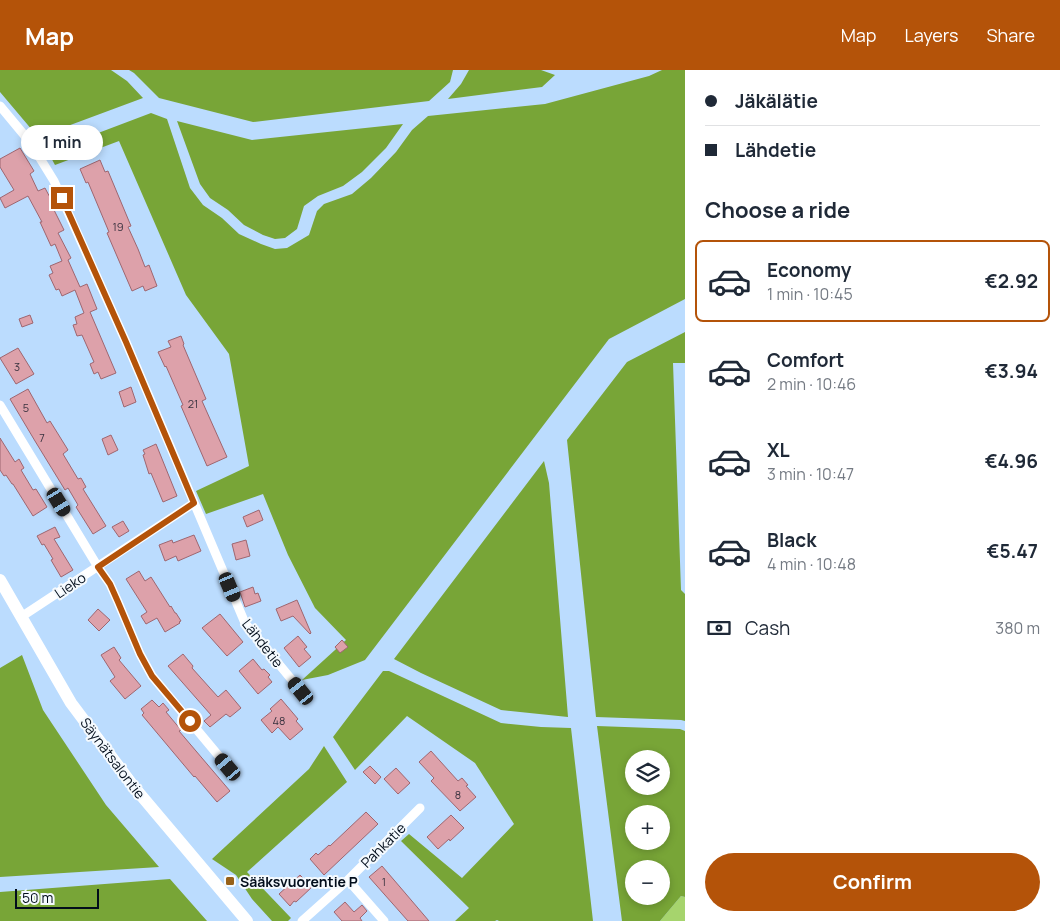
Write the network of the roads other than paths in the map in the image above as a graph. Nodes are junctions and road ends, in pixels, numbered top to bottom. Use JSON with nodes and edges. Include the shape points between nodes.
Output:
{"nodes":[{"id":1,"x":0,"y":106,"type":"edge"},
{"id":2,"x":0,"y":405,"type":"edge"},
{"id":3,"x":194,"y":503,"type":"junction"},
{"id":4,"x":98,"y":567,"type":"junction"},
{"id":5,"x":0,"y":580,"type":"edge"},
{"id":6,"x":21,"y":618,"type":"junction"},
{"id":7,"x":301,"y":691,"type":"dead end"},
{"id":8,"x":228,"y":767,"type":"dead end"},
{"id":9,"x":420,"y":808,"type":"dead end"},
{"id":10,"x":348,"y":880,"type":"junction"},
{"id":11,"x":247,"y":921,"type":"edge"},
{"id":12,"x":302,"y":921,"type":"edge"},
{"id":13,"x":384,"y":921,"type":"edge"}],
"edges":[{"from":1,"to":3,"type":"street","name":"Lähdetie","via":[[30,142],[54,180]]},
{"from":2,"to":4,"type":"street"},
{"from":3,"to":4,"type":"street","name":"Lieko"},
{"from":3,"to":7,"type":"street","name":"Lähdetie","via":[[245,623]]},
{"from":4,"to":6,"type":"street","name":"Lieko"},
{"from":4,"to":8,"type":"street","via":[[110,584],[152,676]]},
{"from":5,"to":6,"type":"main road","name":"Säynätsalontie"},
{"from":6,"to":11,"type":"main road","name":"Säynätsalontie","via":[[71,703],[111,757]]},
{"from":9,"to":10,"type":"street","name":"Pahkatie"},
{"from":10,"to":12,"type":"street","name":"Pahkatie"},
{"from":10,"to":13,"type":"street"}]}
